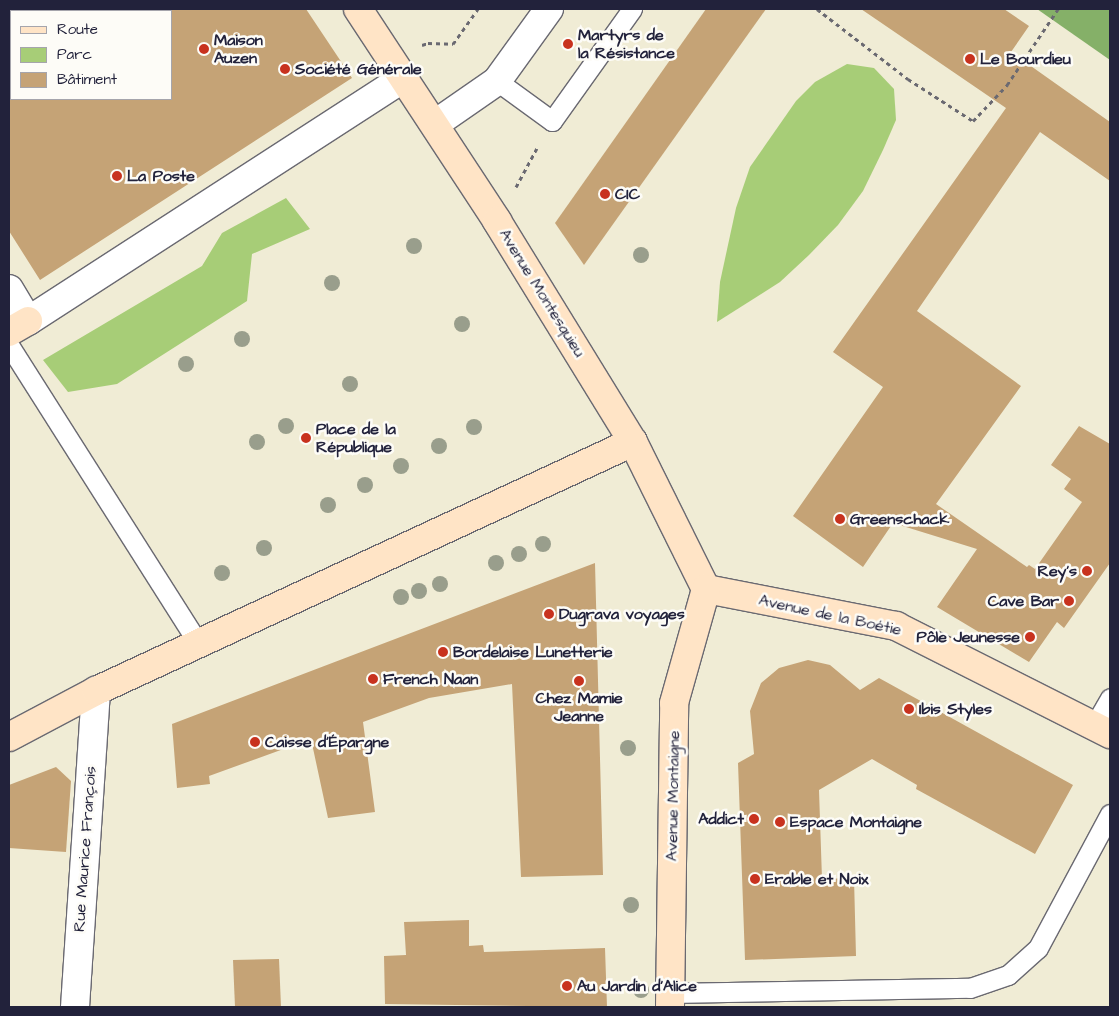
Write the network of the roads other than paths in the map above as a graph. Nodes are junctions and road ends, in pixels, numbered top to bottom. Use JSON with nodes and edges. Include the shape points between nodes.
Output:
{"nodes":[{"id":1,"x":358,"y":9,"type":"edge"},
{"id":2,"x":549,"y":9,"type":"edge"},
{"id":3,"x":632,"y":9,"type":"edge"},
{"id":4,"x":396,"y":70,"type":"junction"},
{"id":5,"x":497,"y":81,"type":"junction"},
{"id":6,"x":435,"y":124,"type":"junction"},
{"id":7,"x":9,"y":288,"type":"edge"},
{"id":8,"x":18,"y":326,"type":"edge"},
{"id":9,"x":9,"y":345,"type":"edge"},
{"id":10,"x":633,"y":442,"type":"junction"},
{"id":11,"x":706,"y":589,"type":"junction"},
{"id":12,"x":198,"y":643,"type":"junction"},
{"id":13,"x":96,"y":691,"type":"junction"},
{"id":14,"x":1110,"y":698,"type":"edge"},
{"id":15,"x":1102,"y":730,"type":"edge"},
{"id":16,"x":9,"y":737,"type":"edge"},
{"id":17,"x":1110,"y":814,"type":"edge"},
{"id":18,"x":670,"y":1000,"type":"edge"},
{"id":19,"x":74,"y":1007,"type":"edge"}],
"edges":[{"from":1,"to":4,"type":"main road","name":"Avenue Montesquieu"},
{"from":2,"to":5,"type":"street"},
{"from":3,"to":5,"type":"lane","via":[[552,121]]},
{"from":4,"to":6,"type":"main road","name":"Avenue Montesquieu"},
{"from":4,"to":8,"type":"street"},
{"from":5,"to":6,"type":"street"},
{"from":6,"to":10,"type":"main road","name":"Avenue Montesquieu"},
{"from":7,"to":8,"type":"street"},
{"from":9,"to":12,"type":"lane"},
{"from":10,"to":11,"type":"main road","name":"Avenue Montesquieu"},
{"from":10,"to":12,"type":"main road"},
{"from":11,"to":15,"type":"main road","name":"Avenue de la Boétie","via":[[896,626]]},
{"from":11,"to":18,"type":"main road","name":"Avenue Montaigne","via":[[674,703]]},
{"from":12,"to":13,"type":"main road"},
{"from":13,"to":16,"type":"main road"},
{"from":13,"to":19,"type":"street","name":"Rue Maurice François"},
{"from":14,"to":15,"type":"lane"},
{"from":17,"to":18,"type":"lane","via":[[1038,948],[1008,975],[970,988]]}]}
